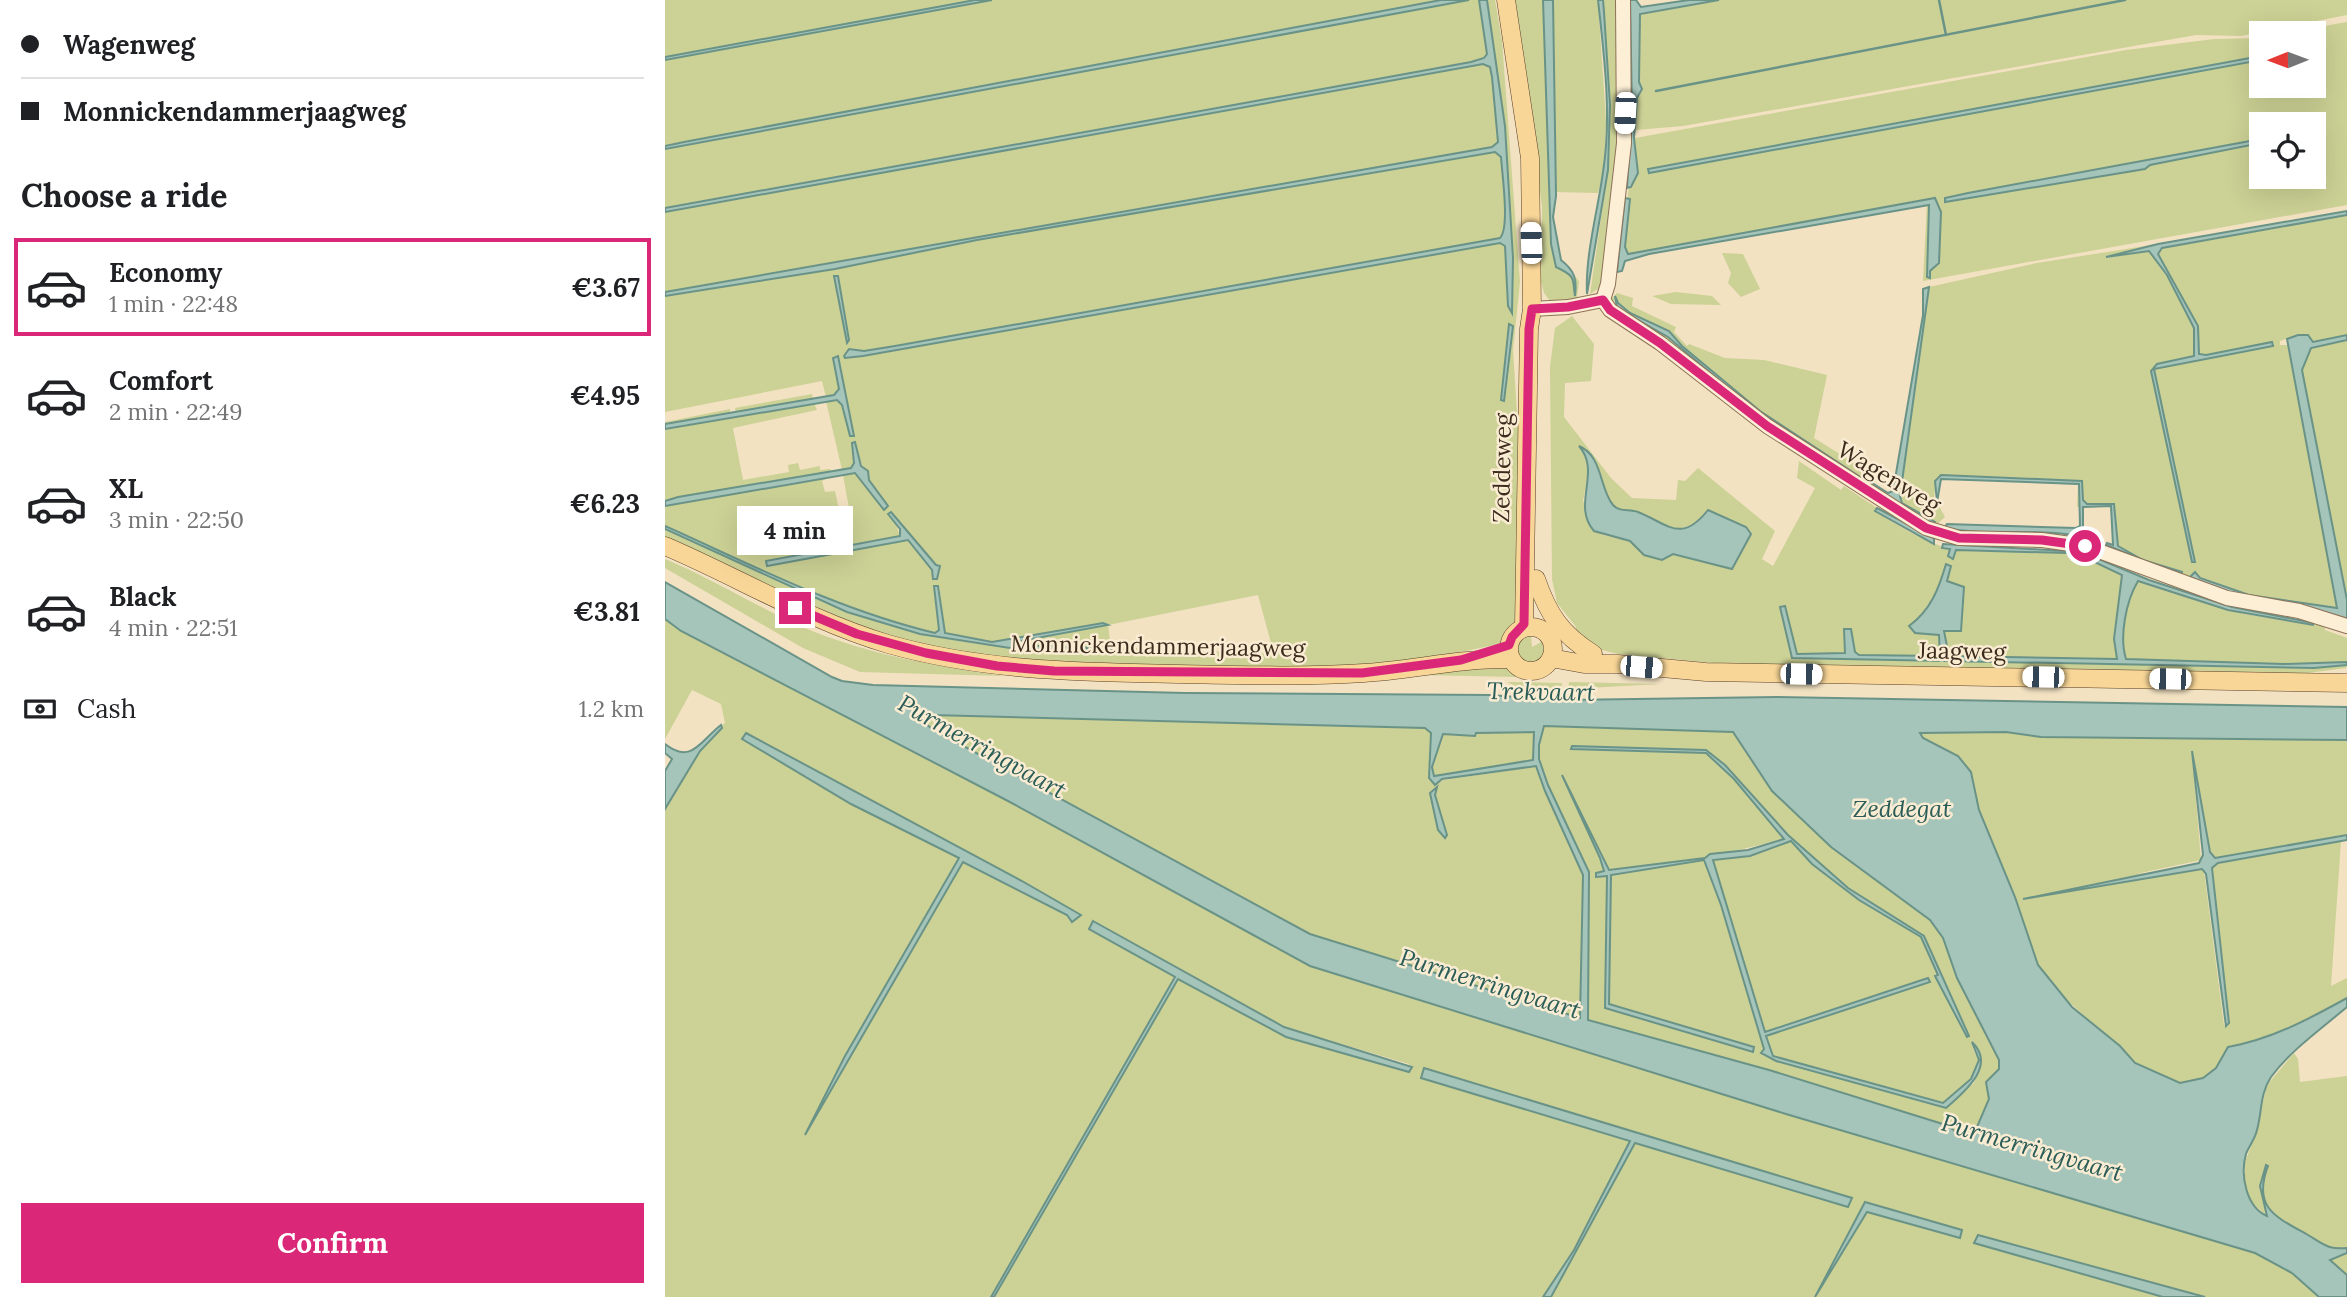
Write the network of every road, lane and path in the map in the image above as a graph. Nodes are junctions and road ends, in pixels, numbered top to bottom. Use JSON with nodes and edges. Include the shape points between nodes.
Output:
{"nodes":[{"id":1,"x":1506,"y":0,"type":"edge"},
{"id":2,"x":1623,"y":0,"type":"edge"},
{"id":3,"x":1603,"y":300,"type":"junction"},
{"id":4,"x":1532,"y":309,"type":"junction"},
{"id":5,"x":665,"y":546,"type":"edge"},
{"id":6,"x":1536,"y":579,"type":"junction"},
{"id":7,"x":2347,"y":626,"type":"edge"},
{"id":8,"x":1530,"y":627,"type":"junction"},
{"id":9,"x":1510,"y":652,"type":"junction"},
{"id":10,"x":1552,"y":652,"type":"junction"},
{"id":11,"x":1593,"y":654,"type":"junction"},
{"id":12,"x":1618,"y":664,"type":"junction"},
{"id":13,"x":2347,"y":676,"type":"edge"},
{"id":14,"x":2296,"y":680,"type":"junction"},
{"id":15,"x":2347,"y":683,"type":"edge"}],
"edges":[{"from":1,"to":4,"type":"main road","name":"Zeddeweg","via":[[1529,190]]},
{"from":2,"to":3,"type":"street","via":[[1624,143]]},
{"from":3,"to":4,"type":"street"},
{"from":3,"to":7,"type":"street","name":"Wagenweg","via":[[1610,310],[1767,426],[1926,528],[1959,538],[2085,546],[2227,598],[2299,611]]},
{"from":4,"to":6,"type":"main road","name":"Zeddeweg","via":[[1537,328]]},
{"from":4,"to":8,"type":"main road","name":"Zeddeweg"},
{"from":5,"to":9,"type":"main road","name":"Monnickendammerjaagweg","via":[[857,634],[997,666],[1073,672],[1328,674],[1396,670]]},
{"from":6,"to":8,"type":"main road","name":"Zeddeweg"},
{"from":6,"to":11,"type":"main road","via":[[1554,622]]},
{"from":8,"to":9,"type":"main road","via":[[1515,632]]},
{"from":8,"to":10,"type":"main road","via":[[1549,636]]},
{"from":9,"to":10,"type":"main road","via":[[1522,669],[1532,671],[1542,667]]},
{"from":10,"to":11,"type":"main road"},
{"from":10,"to":12,"type":"main road","via":[[1584,664]]},
{"from":11,"to":12,"type":"main road"},
{"from":12,"to":14,"type":"main road","name":"Jaagweg","via":[[1706,672]]},
{"from":13,"to":14,"type":"main road","name":"Jaagweg"},
{"from":14,"to":15,"type":"main road","name":"Jaagweg"}]}
